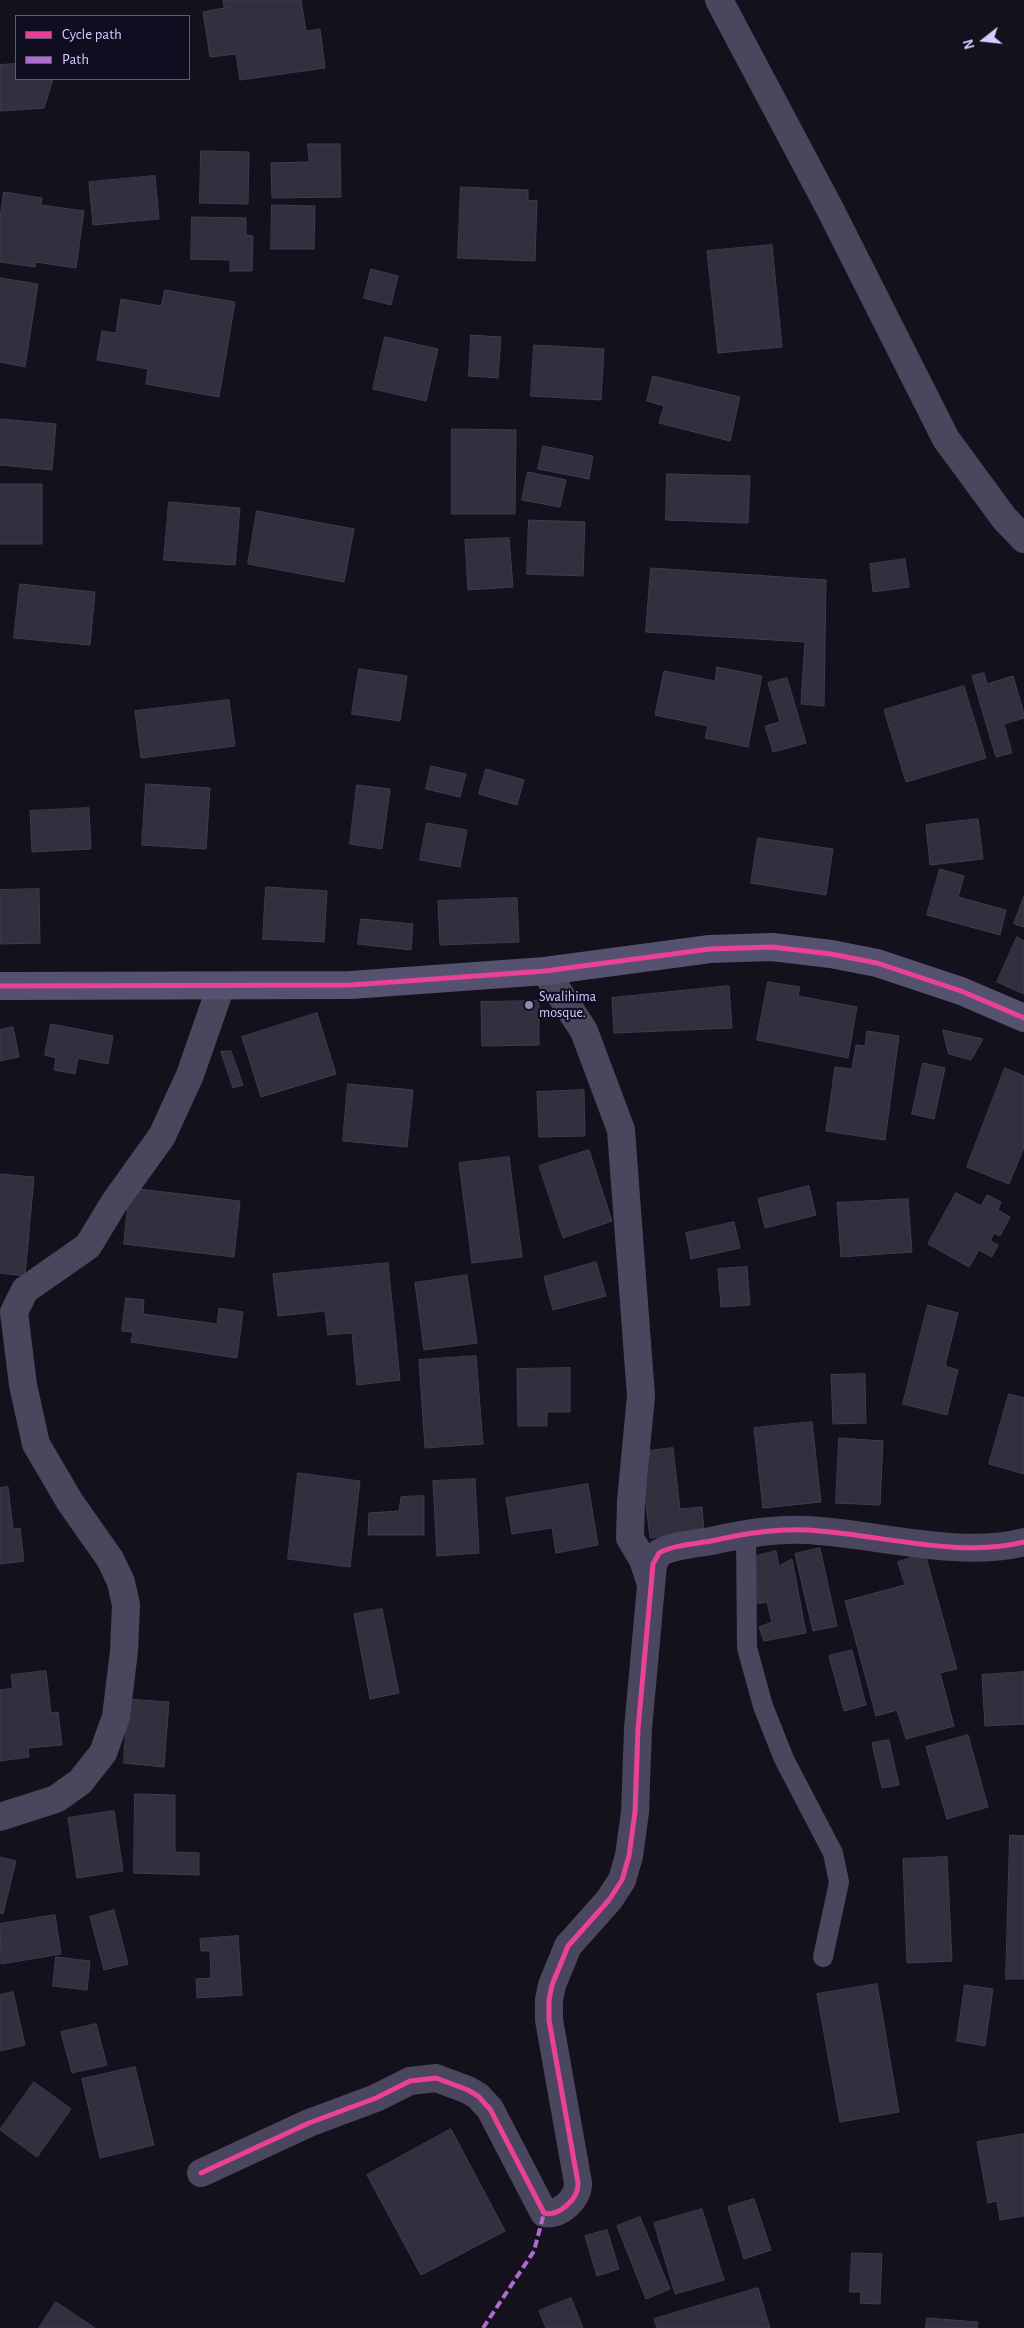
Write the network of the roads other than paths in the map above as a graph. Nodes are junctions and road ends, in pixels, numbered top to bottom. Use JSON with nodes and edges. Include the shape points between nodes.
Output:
{"nodes":[{"id":1,"x":719,"y":0,"type":"edge"},
{"id":2,"x":1024,"y":540,"type":"edge"},
{"id":3,"x":545,"y":971,"type":"junction"},
{"id":4,"x":0,"y":986,"type":"edge"},
{"id":5,"x":221,"y":986,"type":"junction"},
{"id":6,"x":1024,"y":1018,"type":"edge"},
{"id":7,"x":746,"y":1534,"type":"junction"},
{"id":8,"x":1024,"y":1542,"type":"edge"},
{"id":9,"x":651,"y":1584,"type":"junction"},
{"id":10,"x":0,"y":1817,"type":"edge"},
{"id":11,"x":823,"y":1957,"type":"dead end"},
{"id":12,"x":201,"y":2172,"type":"dead end"}],
"edges":[{"from":1,"to":2,"type":"street","via":[[831,211],[946,439]]},
{"from":3,"to":5,"type":"street","via":[[351,985]]},
{"from":3,"to":6,"type":"street","via":[[710,948],[772,947],[877,963],[961,991]]},
{"from":3,"to":9,"type":"street","via":[[584,1031],[621,1130],[641,1396],[630,1538],[643,1560]]},
{"from":4,"to":5,"type":"street"},
{"from":5,"to":10,"type":"street","via":[[183,1092],[162,1136],[88,1246],[24,1290],[14,1312],[22,1385],[36,1444],[70,1502],[110,1559],[121,1582],[126,1606],[116,1717],[103,1753],[80,1782],[56,1799]]},
{"from":7,"to":8,"type":"street","via":[[772,1530],[818,1530],[974,1549]]},
{"from":7,"to":9,"type":"street","via":[[659,1553],[653,1564]]},
{"from":7,"to":11,"type":"lane","via":[[748,1648],[763,1706],[784,1759],[832,1853],[839,1882]]},
{"from":9,"to":12,"type":"street","via":[[629,1856],[622,1880],[609,1900],[568,1946],[548,2000],[578,2183],[572,2202],[552,2214],[544,2213],[490,2108],[468,2090],[436,2078],[410,2081],[376,2098],[309,2122]]}]}
